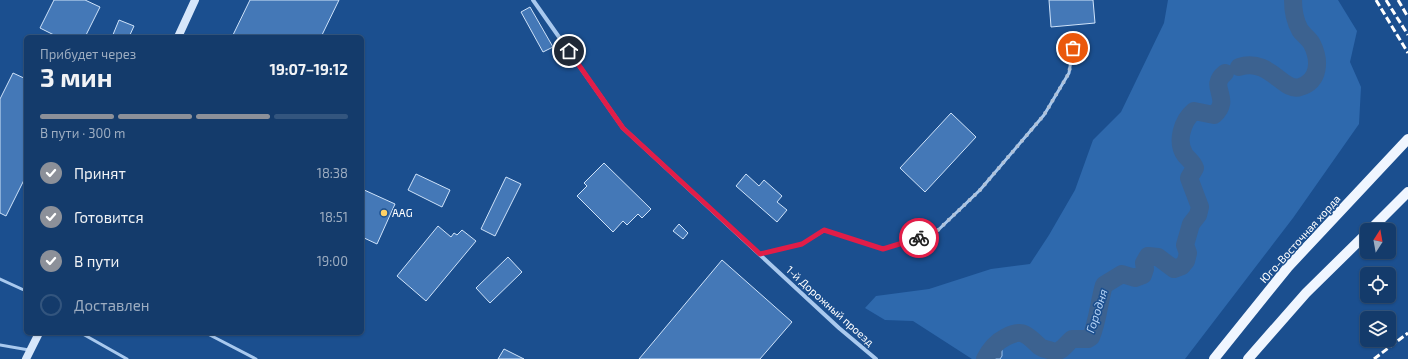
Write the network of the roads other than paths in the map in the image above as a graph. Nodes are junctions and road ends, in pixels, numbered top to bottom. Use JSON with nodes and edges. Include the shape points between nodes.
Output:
{"nodes":[{"id":1,"x":195,"y":0,"type":"edge"},
{"id":2,"x":533,"y":0,"type":"edge"},
{"id":3,"x":179,"y":35,"type":"edge"},
{"id":4,"x":1073,"y":48,"type":"dead end"},
{"id":5,"x":1408,"y":139,"type":"edge"},
{"id":6,"x":1408,"y":192,"type":"edge"},
{"id":7,"x":1377,"y":223,"type":"edge"},
{"id":8,"x":1360,"y":240,"type":"edge"},
{"id":9,"x":760,"y":254,"type":"junction"},
{"id":10,"x":0,"y":279,"type":"edge"},
{"id":11,"x":24,"y":290,"type":"edge"},
{"id":12,"x":38,"y":335,"type":"edge"},
{"id":13,"x":85,"y":335,"type":"edge"},
{"id":14,"x":210,"y":335,"type":"edge"},
{"id":15,"x":0,"y":345,"type":"edge"},
{"id":16,"x":31,"y":350,"type":"junction"},
{"id":17,"x":26,"y":359,"type":"edge"},
{"id":18,"x":127,"y":359,"type":"edge"},
{"id":19,"x":256,"y":359,"type":"edge"},
{"id":20,"x":876,"y":359,"type":"edge"},
{"id":21,"x":1214,"y":359,"type":"edge"},
{"id":22,"x":1248,"y":359,"type":"edge"}],
"edges":[{"from":1,"to":3,"type":"main road"},
{"from":2,"to":9,"type":"street","name":"1-й Дорожный проезд","via":[[623,128]]},
{"from":4,"to":9,"type":"lane","via":[[1069,73],[1044,115],[980,190],[934,234],[883,249],[824,230],[802,244]]},
{"from":5,"to":21,"type":"main road","name":"Юго-Восточная хорда","via":[[1288,267]]},
{"from":6,"to":7,"type":"main road"},
{"from":8,"to":22,"type":"main road","via":[[1306,293]]},
{"from":9,"to":20,"type":"street","name":"1-й Дорожный проезд"},
{"from":10,"to":11,"type":"lane"},
{"from":12,"to":16,"type":"main road"},
{"from":13,"to":18,"type":"lane"},
{"from":14,"to":19,"type":"lane"},
{"from":15,"to":16,"type":"lane"},
{"from":16,"to":17,"type":"main road"}]}
